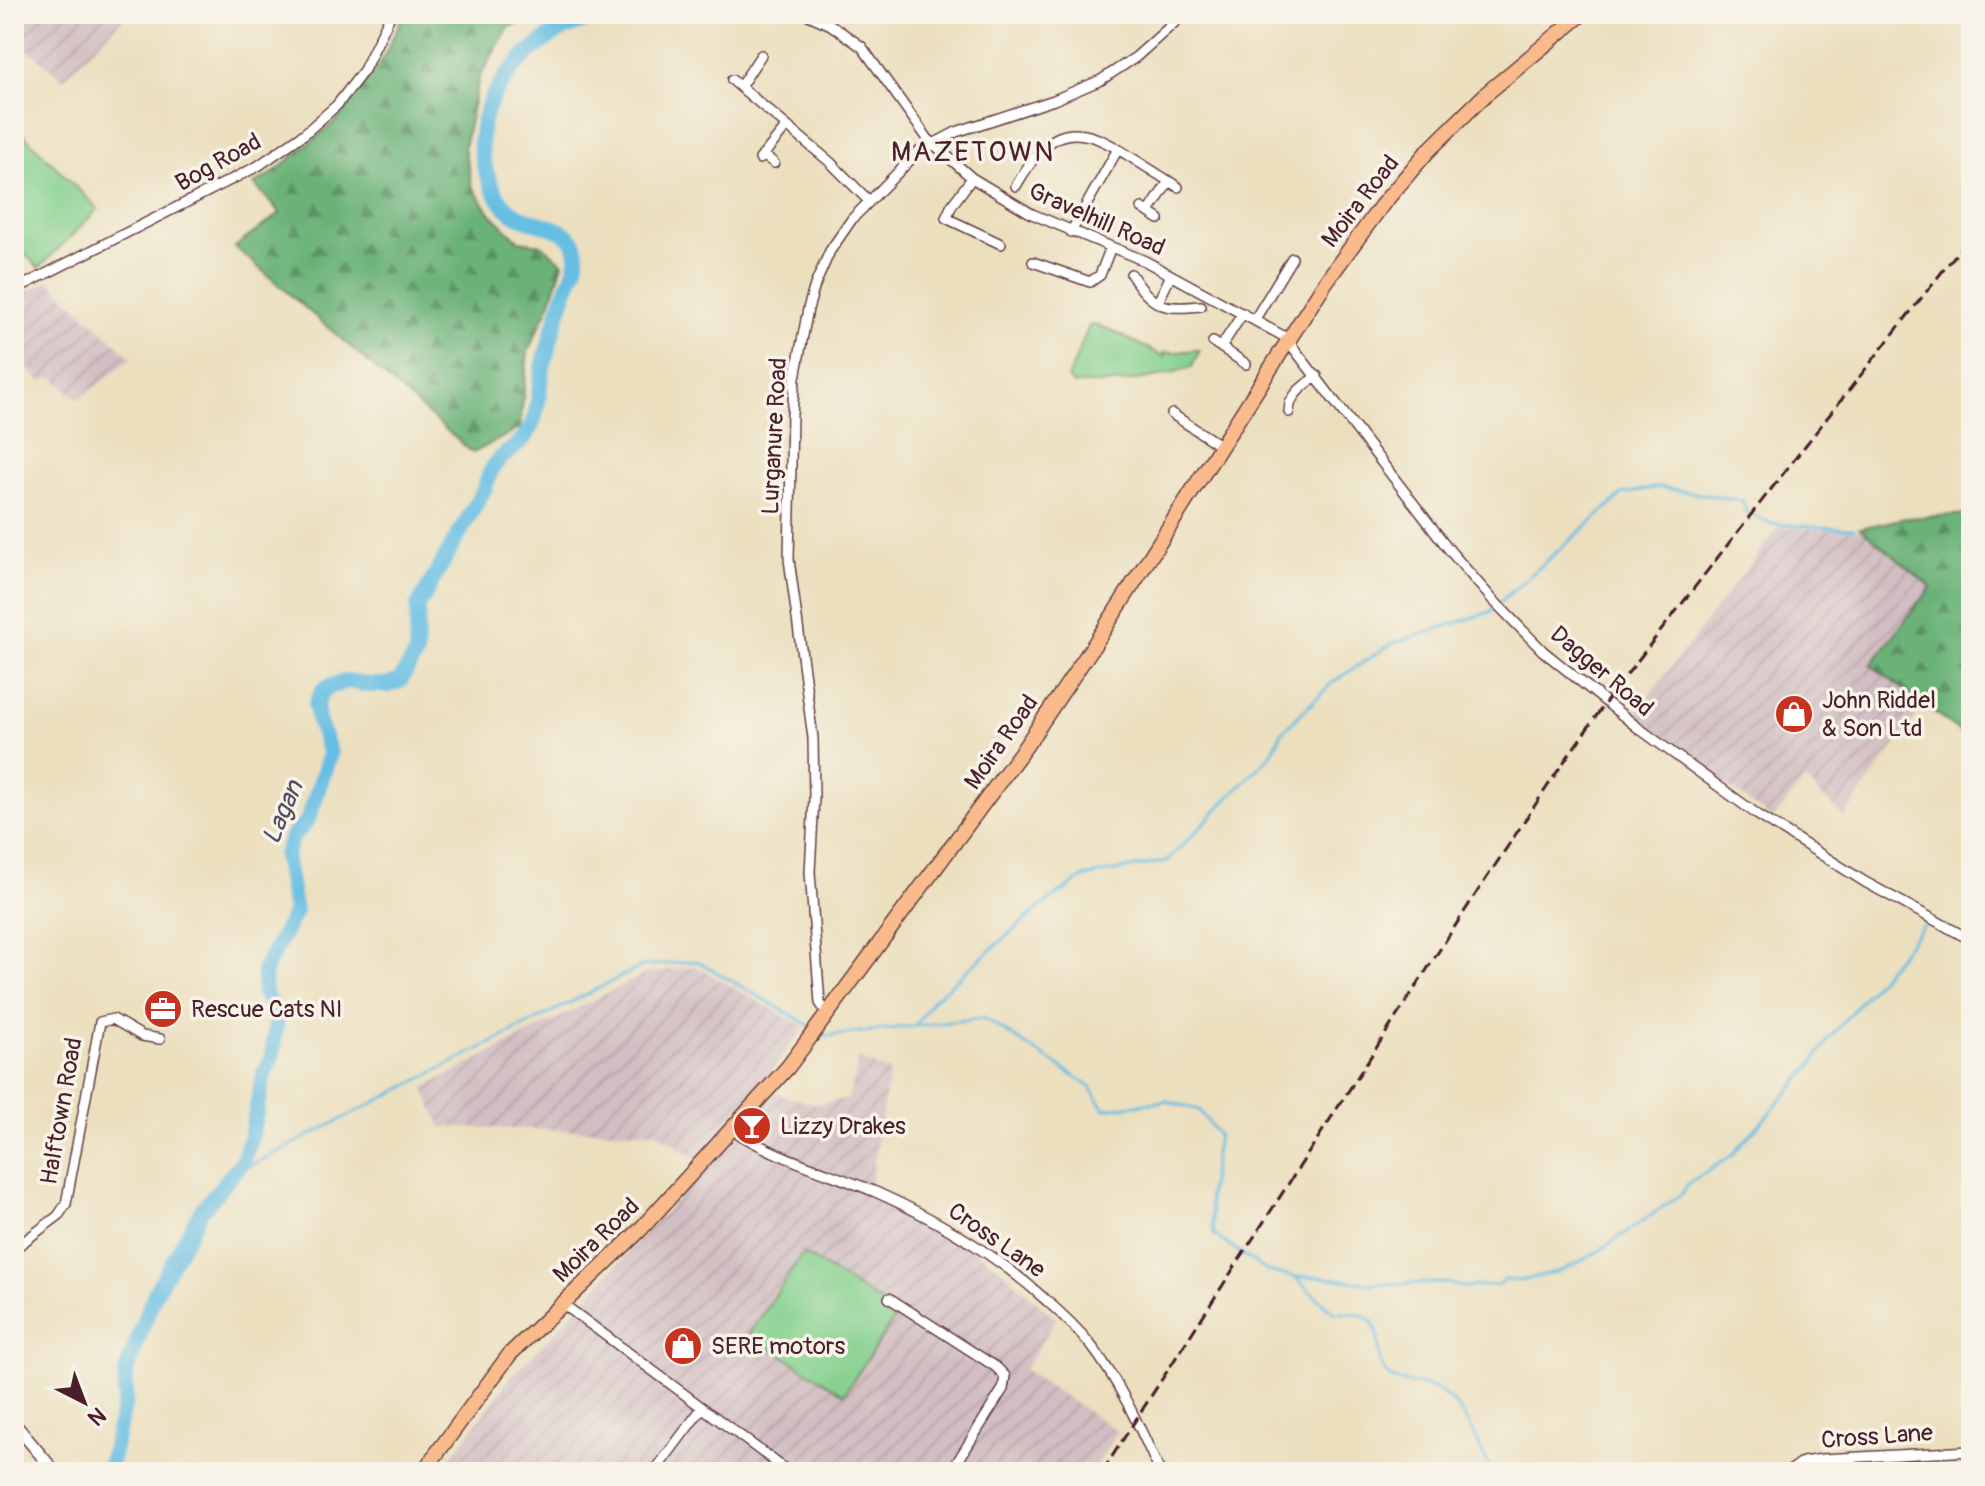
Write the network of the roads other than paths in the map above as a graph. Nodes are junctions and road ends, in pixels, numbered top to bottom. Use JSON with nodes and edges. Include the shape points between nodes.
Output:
{"nodes":[{"id":1,"x":391,"y":14,"type":"edge"},
{"id":2,"x":806,"y":14,"type":"edge"},
{"id":3,"x":1184,"y":14,"type":"edge"},
{"id":4,"x":1582,"y":14,"type":"edge"},
{"id":5,"x":761,"y":55,"type":"dead end"},
{"id":6,"x":787,"y":126,"type":"junction"},
{"id":7,"x":932,"y":143,"type":"junction"},
{"id":8,"x":1118,"y":149,"type":"junction"},
{"id":9,"x":774,"y":163,"type":"dead end"},
{"id":10,"x":972,"y":178,"type":"junction"},
{"id":11,"x":1016,"y":186,"type":"dead end"},
{"id":12,"x":869,"y":201,"type":"junction"},
{"id":13,"x":1159,"y":219,"type":"dead end"},
{"id":14,"x":1071,"y":232,"type":"junction"},
{"id":15,"x":1001,"y":244,"type":"dead end"},
{"id":16,"x":1111,"y":247,"type":"junction"},
{"id":17,"x":1286,"y":261,"type":"dead end"},
{"id":18,"x":1033,"y":262,"type":"dead end"},
{"id":19,"x":1131,"y":274,"type":"dead end"},
{"id":20,"x":1171,"y":275,"type":"junction"},
{"id":21,"x":14,"y":290,"type":"edge"},
{"id":22,"x":1158,"y":302,"type":"junction"},
{"id":23,"x":1201,"y":306,"type":"dead end"},
{"id":24,"x":1243,"y":313,"type":"junction"},
{"id":25,"x":1255,"y":319,"type":"junction"},
{"id":26,"x":1289,"y":340,"type":"junction"},
{"id":27,"x":1246,"y":364,"type":"dead end"},
{"id":28,"x":1317,"y":376,"type":"junction"},
{"id":29,"x":1289,"y":412,"type":"dead end"},
{"id":30,"x":1172,"y":414,"type":"dead end"},
{"id":31,"x":1221,"y":446,"type":"junction"},
{"id":32,"x":1971,"y":940,"type":"edge"},
{"id":33,"x":819,"y":1024,"type":"junction"},
{"id":34,"x":160,"y":1039,"type":"dead end"},
{"id":35,"x":733,"y":1130,"type":"junction"},
{"id":36,"x":14,"y":1249,"type":"edge"},
{"id":37,"x":889,"y":1298,"type":"dead end"},
{"id":38,"x":563,"y":1304,"type":"junction"},
{"id":39,"x":702,"y":1408,"type":"junction"},
{"id":40,"x":14,"y":1423,"type":"edge"},
{"id":41,"x":1971,"y":1451,"type":"edge"},
{"id":42,"x":55,"y":1472,"type":"edge"},
{"id":43,"x":423,"y":1472,"type":"edge"},
{"id":44,"x":654,"y":1472,"type":"edge"},
{"id":45,"x":789,"y":1472,"type":"edge"},
{"id":46,"x":951,"y":1472,"type":"edge"},
{"id":47,"x":1160,"y":1472,"type":"edge"},
{"id":48,"x":1788,"y":1472,"type":"edge"}],
"edges":[{"from":1,"to":21,"type":"street","name":"Bog Road","via":[[364,70],[337,105],[304,134],[258,166]]},
{"from":2,"to":7,"type":"street","name":"Gravelhill Road","via":[[862,47]]},
{"from":3,"to":7,"type":"street","name":"Lurganure Road","via":[[1101,80]]},
{"from":4,"to":26,"type":"highway","name":"Moira Road","via":[[1487,93],[1427,152],[1347,249]]},
{"from":5,"to":6,"type":"street","via":[[736,84]]},
{"from":6,"to":9,"type":"street","via":[[762,157]]},
{"from":6,"to":12,"type":"street"},
{"from":7,"to":10,"type":"street","name":"Gravelhill Road"},
{"from":7,"to":12,"type":"street","name":"Lurganure Road"},
{"from":8,"to":11,"type":"street","via":[[1093,135],[1069,134],[1041,149]]},
{"from":8,"to":13,"type":"street","via":[[1173,184],[1146,210]]},
{"from":8,"to":14,"type":"street"},
{"from":10,"to":14,"type":"street","name":"Gravelhill Road"},
{"from":10,"to":15,"type":"street","via":[[946,218]]},
{"from":12,"to":33,"type":"street","name":"Lurganure Road","via":[[841,233],[815,285],[792,414],[789,559],[813,738],[811,895]]},
{"from":14,"to":16,"type":"street","name":"Gravelhill Road"},
{"from":16,"to":18,"type":"street","via":[[1100,275],[1090,282]]},
{"from":16,"to":20,"type":"street","name":"Gravelhill Road"},
{"from":17,"to":25,"type":"street"},
{"from":19,"to":22,"type":"street","via":[[1144,296]]},
{"from":20,"to":22,"type":"street"},
{"from":20,"to":24,"type":"street","name":"Gravelhill Road"},
{"from":22,"to":23,"type":"street","via":[[1171,309]]},
{"from":24,"to":25,"type":"street","name":"Gravelhill Road"},
{"from":24,"to":27,"type":"street","via":[[1217,344]]},
{"from":25,"to":26,"type":"street","name":"Gravelhill Road"},
{"from":26,"to":28,"type":"street","name":"Dagger Road"},
{"from":26,"to":31,"type":"highway","name":"Moira Road"},
{"from":28,"to":29,"type":"street","via":[[1300,387]]},
{"from":28,"to":32,"type":"street","name":"Dagger Road","via":[[1418,511],[1492,599],[1559,664],[1707,779],[1842,868]]},
{"from":30,"to":31,"type":"street"},
{"from":31,"to":33,"type":"highway","name":"Moira Road","via":[[1025,747]]},
{"from":33,"to":35,"type":"highway","name":"Moira Road"},
{"from":34,"to":36,"type":"street","name":"Halftown Road","via":[[142,1036],[113,1019],[100,1022],[66,1204]]},
{"from":35,"to":38,"type":"highway","name":"Moira Road"},
{"from":35,"to":47,"type":"street","name":"Cross Lane","via":[[763,1149],[928,1216],[1014,1272],[1091,1345],[1124,1397]]},
{"from":37,"to":46,"type":"street","via":[[1005,1376],[1003,1389]]},
{"from":38,"to":39,"type":"street"},
{"from":38,"to":43,"type":"highway","name":"Moira Road","via":[[504,1361]]},
{"from":39,"to":44,"type":"street"},
{"from":39,"to":45,"type":"street"},
{"from":40,"to":42,"type":"street"},
{"from":41,"to":48,"type":"street","name":"Cross Lane","via":[[1822,1459]]}]}
